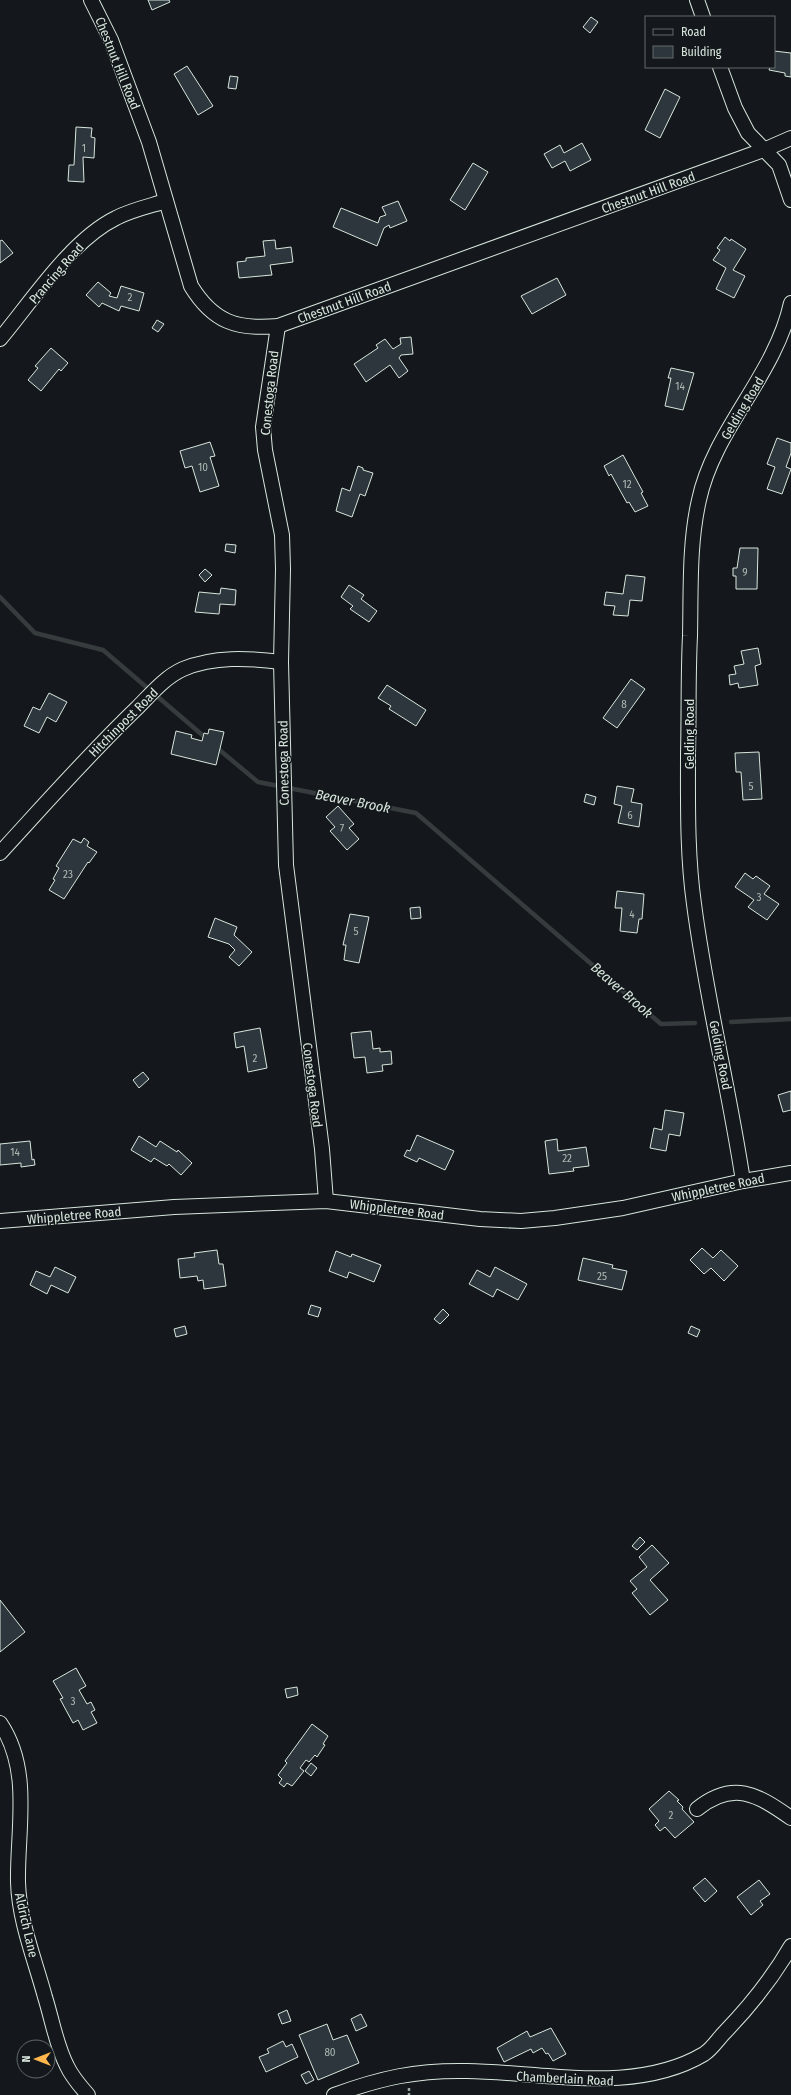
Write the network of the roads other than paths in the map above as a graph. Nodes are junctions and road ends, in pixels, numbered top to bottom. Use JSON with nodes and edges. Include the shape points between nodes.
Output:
{"nodes":[{"id":1,"x":91,"y":0,"type":"edge"},
{"id":2,"x":697,"y":0,"type":"edge"},
{"id":3,"x":703,"y":16,"type":"edge"},
{"id":4,"x":720,"y":68,"type":"edge"},
{"id":5,"x":791,"y":138,"type":"edge"},
{"id":6,"x":766,"y":149,"type":"junction"},
{"id":7,"x":791,"y":200,"type":"edge"},
{"id":8,"x":166,"y":201,"type":"junction"},
{"id":9,"x":791,"y":304,"type":"edge"},
{"id":10,"x":278,"y":326,"type":"junction"},
{"id":11,"x":0,"y":340,"type":"edge"},
{"id":12,"x":281,"y":662,"type":"junction"},
{"id":13,"x":0,"y":853,"type":"edge"},
{"id":14,"x":791,"y":1173,"type":"edge"},
{"id":15,"x":743,"y":1181,"type":"junction"},
{"id":16,"x":326,"y":1201,"type":"junction"},
{"id":17,"x":0,"y":1221,"type":"edge"},
{"id":18,"x":0,"y":1723,"type":"edge"},
{"id":19,"x":697,"y":1809,"type":"dead end"},
{"id":20,"x":791,"y":1818,"type":"edge"},
{"id":21,"x":791,"y":1946,"type":"edge"},
{"id":22,"x":88,"y":2095,"type":"edge"},
{"id":23,"x":334,"y":2095,"type":"edge"}],
"edges":[{"from":1,"to":8,"type":"street","name":"Chestnut Hill Road","via":[[126,79],[149,142]]},
{"from":2,"to":3,"type":"street"},
{"from":4,"to":6,"type":"street","via":[[735,108],[748,133]]},
{"from":5,"to":6,"type":"street","name":"Chestnut Hill Road"},
{"from":6,"to":7,"type":"street","via":[[779,165]]},
{"from":6,"to":10,"type":"street","name":"Chestnut Hill Road"},
{"from":8,"to":10,"type":"street","name":"Chestnut Hill Road","via":[[185,269],[191,286],[200,300],[222,319],[235,324],[248,327]]},
{"from":8,"to":11,"type":"street","name":"Prancing Road","via":[[116,217],[89,235],[65,259]]},
{"from":9,"to":15,"type":"street","name":"Gelding Road","via":[[787,322],[774,353],[709,470],[698,502],[693,543],[688,813],[694,902]]},
{"from":10,"to":12,"type":"street","name":"Conestoga Road","via":[[263,427],[265,450],[282,535]]},
{"from":12,"to":13,"type":"street","name":"Hitchinpost Road","via":[[222,659],[183,669],[168,677],[108,736]]},
{"from":12,"to":16,"type":"street","name":"Conestoga Road","via":[[286,865],[322,1149]]},
{"from":14,"to":15,"type":"street","name":"Whippletree Road"},
{"from":15,"to":16,"type":"street","name":"Whippletree Road","via":[[623,1208],[522,1221],[480,1219]]},
{"from":16,"to":17,"type":"street","name":"Whippletree Road","via":[[174,1207]]},
{"from":18,"to":22,"type":"street","name":"Aldrich Lane","via":[[10,1741],[21,1790],[18,1881],[22,1915],[62,2055],[74,2079]]},
{"from":19,"to":20,"type":"street","via":[[713,1797],[738,1792],[767,1802]]},
{"from":21,"to":23,"type":"street","name":"Chamberlain Road","via":[[773,1977],[705,2053],[689,2063],[662,2073],[617,2081],[468,2071],[416,2073],[385,2078]]}]}
